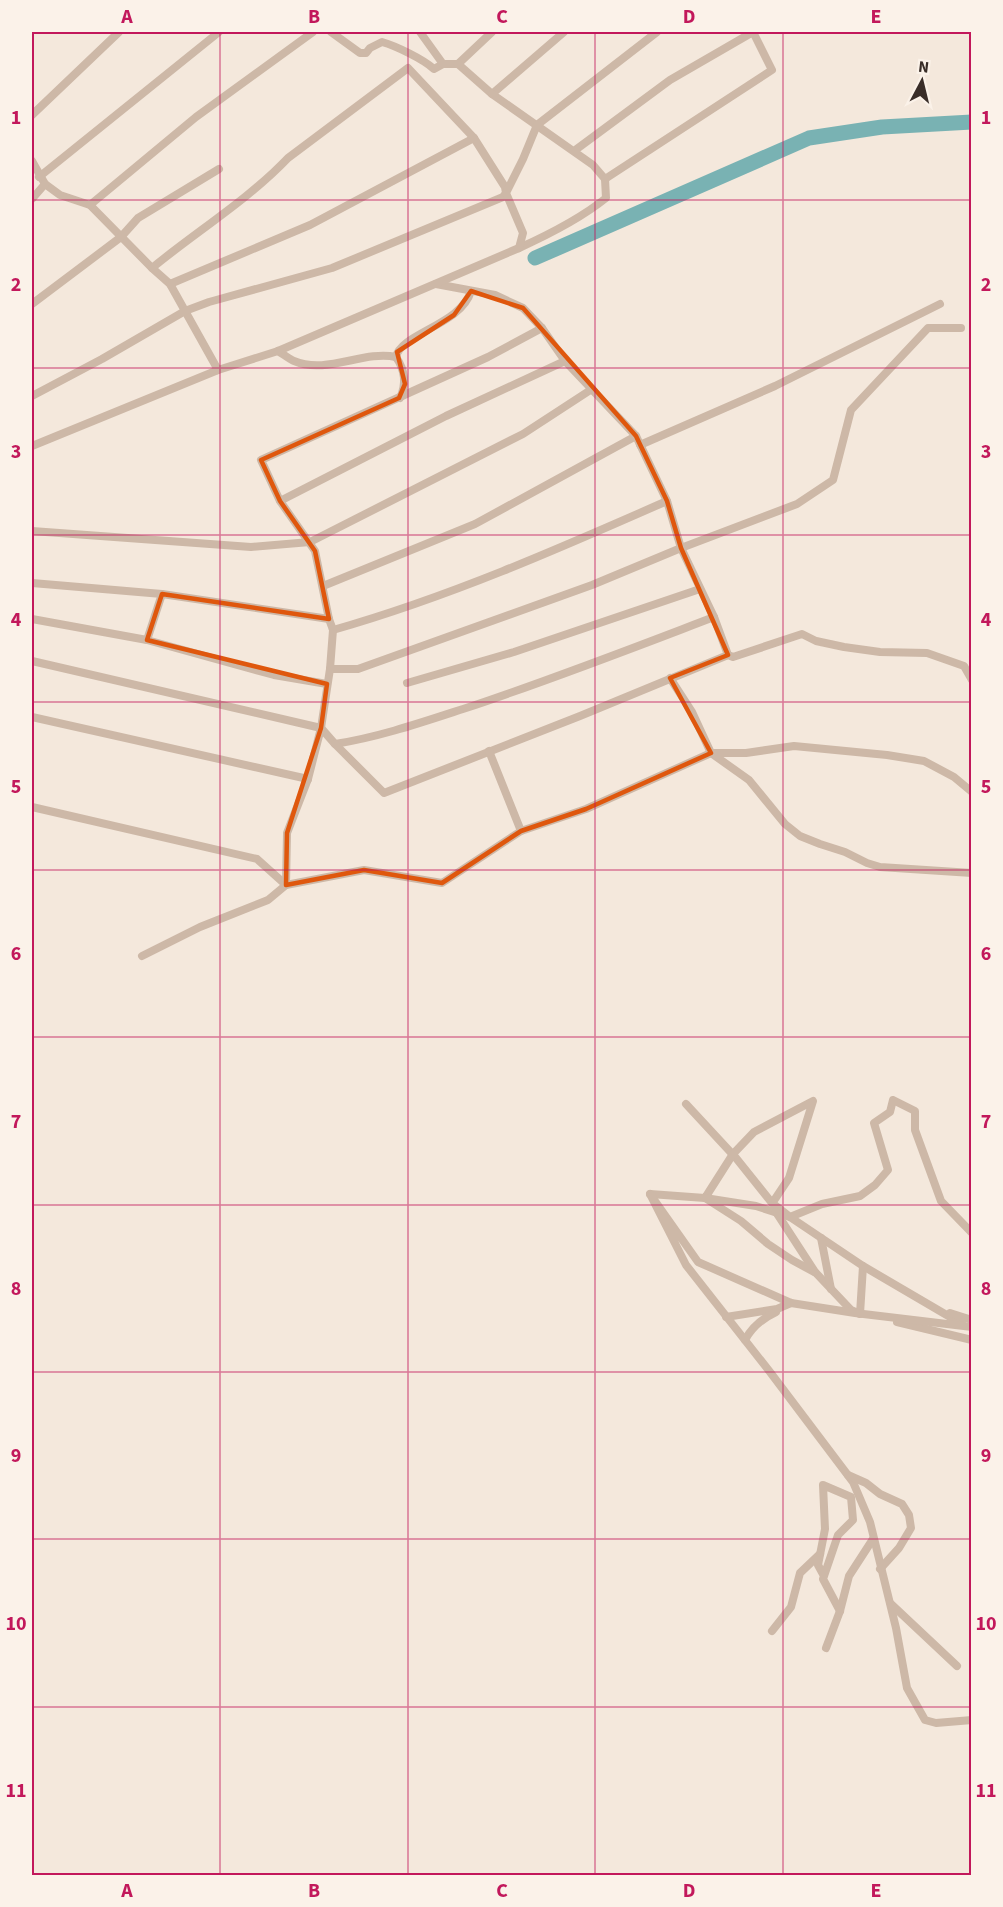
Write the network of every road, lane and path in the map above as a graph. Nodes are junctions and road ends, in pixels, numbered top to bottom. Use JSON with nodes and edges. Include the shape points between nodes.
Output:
{"nodes":[{"id":1,"x":119,"y":32,"type":"edge"},
{"id":2,"x":219,"y":32,"type":"edge"},
{"id":3,"x":313,"y":32,"type":"edge"},
{"id":4,"x":331,"y":32,"type":"edge"},
{"id":5,"x":420,"y":32,"type":"edge"},
{"id":6,"x":492,"y":32,"type":"edge"},
{"id":7,"x":564,"y":32,"type":"edge"},
{"id":8,"x":657,"y":32,"type":"edge"},
{"id":9,"x":443,"y":64,"type":"junction"},
{"id":10,"x":458,"y":64,"type":"junction"},
{"id":11,"x":492,"y":94,"type":"junction"},
{"id":12,"x":32,"y":115,"type":"edge"},
{"id":13,"x":537,"y":125,"type":"junction"},
{"id":14,"x":474,"y":138,"type":"junction"},
{"id":15,"x":574,"y":151,"type":"junction"},
{"id":16,"x":32,"y":161,"type":"edge"},
{"id":17,"x":219,"y":169,"type":"dead end"},
{"id":18,"x":605,"y":179,"type":"junction"},
{"id":19,"x":42,"y":181,"type":"junction"},
{"id":20,"x":506,"y":193,"type":"junction"},
{"id":21,"x":32,"y":199,"type":"edge"},
{"id":22,"x":90,"y":205,"type":"junction"},
{"id":23,"x":121,"y":237,"type":"junction"},
{"id":24,"x":519,"y":248,"type":"junction"},
{"id":25,"x":152,"y":268,"type":"junction"},
{"id":26,"x":435,"y":283,"type":"junction"},
{"id":27,"x":170,"y":284,"type":"junction"},
{"id":28,"x":471,"y":291,"type":"junction"},
{"id":29,"x":32,"y":304,"type":"edge"},
{"id":30,"x":940,"y":304,"type":"dead end"},
{"id":31,"x":185,"y":311,"type":"junction"},
{"id":32,"x":542,"y":328,"type":"junction"},
{"id":33,"x":961,"y":328,"type":"dead end"},
{"id":34,"x":278,"y":351,"type":"junction"},
{"id":35,"x":396,"y":357,"type":"junction"},
{"id":36,"x":566,"y":361,"type":"junction"},
{"id":37,"x":218,"y":370,"type":"junction"},
{"id":38,"x":592,"y":389,"type":"junction"},
{"id":39,"x":32,"y":396,"type":"edge"},
{"id":40,"x":399,"y":398,"type":"junction"},
{"id":41,"x":636,"y":436,"type":"junction"},
{"id":42,"x":640,"y":445,"type":"junction"},
{"id":43,"x":32,"y":446,"type":"edge"},
{"id":44,"x":280,"y":501,"type":"junction"},
{"id":45,"x":668,"y":501,"type":"junction"},
{"id":46,"x":32,"y":531,"type":"edge"},
{"id":47,"x":310,"y":542,"type":"junction"},
{"id":48,"x":681,"y":548,"type":"junction"},
{"id":49,"x":32,"y":583,"type":"edge"},
{"id":50,"x":323,"y":586,"type":"junction"},
{"id":51,"x":700,"y":588,"type":"junction"},
{"id":52,"x":162,"y":594,"type":"junction"},
{"id":53,"x":714,"y":617,"type":"junction"},
{"id":54,"x":32,"y":619,"type":"edge"},
{"id":55,"x":329,"y":619,"type":"junction"},
{"id":56,"x":333,"y":630,"type":"junction"},
{"id":57,"x":147,"y":640,"type":"junction"},
{"id":58,"x":728,"y":655,"type":"junction"},
{"id":59,"x":32,"y":661,"type":"edge"},
{"id":60,"x":330,"y":669,"type":"junction"},
{"id":61,"x":670,"y":678,"type":"junction"},
{"id":62,"x":972,"y":680,"type":"edge"},
{"id":63,"x":407,"y":683,"type":"dead end"},
{"id":64,"x":327,"y":684,"type":"junction"},
{"id":65,"x":32,"y":717,"type":"edge"},
{"id":66,"x":321,"y":728,"type":"junction"},
{"id":67,"x":335,"y":744,"type":"junction"},
{"id":68,"x":489,"y":751,"type":"junction"},
{"id":69,"x":711,"y":753,"type":"junction"},
{"id":70,"x":308,"y":779,"type":"junction"},
{"id":71,"x":972,"y":792,"type":"edge"},
{"id":72,"x":32,"y":807,"type":"edge"},
{"id":73,"x":521,"y":831,"type":"junction"},
{"id":74,"x":972,"y":873,"type":"edge"},
{"id":75,"x":286,"y":885,"type":"junction"},
{"id":76,"x":142,"y":956,"type":"dead end"},
{"id":77,"x":686,"y":1104,"type":"dead end"},
{"id":78,"x":733,"y":1154,"type":"junction"},
{"id":79,"x":650,"y":1194,"type":"junction"},
{"id":80,"x":705,"y":1198,"type":"junction"},
{"id":81,"x":775,"y":1199,"type":"dead end"},
{"id":82,"x":775,"y":1211,"type":"junction"},
{"id":83,"x":790,"y":1217,"type":"junction"},
{"id":84,"x":972,"y":1233,"type":"edge"},
{"id":85,"x":821,"y":1238,"type":"junction"},
{"id":86,"x":862,"y":1266,"type":"junction"},
{"id":87,"x":816,"y":1273,"type":"junction"},
{"id":88,"x":831,"y":1289,"type":"junction"},
{"id":89,"x":791,"y":1303,"type":"junction"},
{"id":90,"x":782,"y":1307,"type":"junction"},
{"id":91,"x":862,"y":1314,"type":"junction"},
{"id":92,"x":726,"y":1317,"type":"junction"},
{"id":93,"x":970,"y":1325,"type":"edge"},
{"id":94,"x":745,"y":1340,"type":"junction"},
{"id":95,"x":972,"y":1340,"type":"edge"},
{"id":96,"x":848,"y":1475,"type":"junction"},
{"id":97,"x":873,"y":1539,"type":"junction"},
{"id":98,"x":820,"y":1554,"type":"junction"},
{"id":99,"x":880,"y":1569,"type":"junction"},
{"id":100,"x":824,"y":1576,"type":"junction"},
{"id":101,"x":890,"y":1603,"type":"junction"},
{"id":102,"x":840,"y":1611,"type":"junction"},
{"id":103,"x":772,"y":1631,"type":"dead end"},
{"id":104,"x":826,"y":1648,"type":"dead end"},
{"id":105,"x":957,"y":1666,"type":"dead end"},
{"id":106,"x":972,"y":1720,"type":"edge"}],
"edges":[{"from":1,"to":12,"type":"street"},
{"from":2,"to":19,"type":"street"},
{"from":3,"to":22,"type":"street","via":[[196,117]]},
{"from":4,"to":9,"type":"street","via":[[360,53],[382,42],[434,69]]},
{"from":5,"to":9,"type":"street"},
{"from":6,"to":10,"type":"street"},
{"from":7,"to":11,"type":"street"},
{"from":8,"to":13,"type":"street"},
{"from":9,"to":10,"type":"street"},
{"from":10,"to":11,"type":"street"},
{"from":11,"to":13,"type":"street"},
{"from":13,"to":15,"type":"street"},
{"from":13,"to":20,"type":"street"},
{"from":14,"to":20,"type":"street"},
{"from":14,"to":25,"type":"street","via":[[408,68]]},
{"from":14,"to":27,"type":"street","via":[[310,225]]},
{"from":15,"to":18,"type":"street"},
{"from":15,"to":18,"type":"street","via":[[670,80],[753,32],[771,70]]},
{"from":16,"to":19,"type":"street"},
{"from":17,"to":23,"type":"street","via":[[138,218]]},
{"from":18,"to":24,"type":"street","via":[[606,198],[600,203]]},
{"from":19,"to":21,"type":"street"},
{"from":19,"to":22,"type":"street","via":[[60,195]]},
{"from":20,"to":24,"type":"street","via":[[523,233]]},
{"from":20,"to":31,"type":"street","via":[[332,268]]},
{"from":22,"to":23,"type":"street"},
{"from":23,"to":25,"type":"street"},
{"from":23,"to":29,"type":"street"},
{"from":24,"to":26,"type":"street"},
{"from":25,"to":27,"type":"street"},
{"from":26,"to":28,"type":"street"},
{"from":26,"to":34,"type":"street"},
{"from":27,"to":31,"type":"street"},
{"from":28,"to":32,"type":"street","via":[[495,295],[523,308]]},
{"from":28,"to":35,"type":"street","via":[[465,305],[454,315],[401,347]]},
{"from":30,"to":42,"type":"street","via":[[775,386]]},
{"from":31,"to":37,"type":"street"},
{"from":31,"to":39,"type":"street"},
{"from":32,"to":36,"type":"street"},
{"from":32,"to":40,"type":"street"},
{"from":33,"to":48,"type":"street","via":[[928,328],[850,410],[833,480],[797,504]]},
{"from":34,"to":35,"type":"street","via":[[294,361],[315,365],[377,355]]},
{"from":34,"to":37,"type":"street"},
{"from":35,"to":40,"type":"street","via":[[403,367],[405,384]]},
{"from":36,"to":38,"type":"street"},
{"from":36,"to":44,"type":"street","via":[[446,416]]},
{"from":37,"to":43,"type":"street"},
{"from":38,"to":41,"type":"street"},
{"from":38,"to":47,"type":"street","via":[[523,434]]},
{"from":40,"to":44,"type":"street","via":[[261,460]]},
{"from":41,"to":42,"type":"street"},
{"from":41,"to":50,"type":"street","via":[[475,524]]},
{"from":42,"to":45,"type":"street"},
{"from":44,"to":47,"type":"street"},
{"from":45,"to":48,"type":"street"},
{"from":45,"to":56,"type":"street","via":[[439,597]]},
{"from":46,"to":47,"type":"street","via":[[250,547]]},
{"from":47,"to":50,"type":"street"},
{"from":48,"to":51,"type":"street"},
{"from":48,"to":60,"type":"street","via":[[583,588],[358,669]]},
{"from":49,"to":52,"type":"street"},
{"from":50,"to":55,"type":"street"},
{"from":51,"to":53,"type":"street"},
{"from":51,"to":63,"type":"street","via":[[514,652]]},
{"from":52,"to":55,"type":"street"},
{"from":52,"to":57,"type":"street"},
{"from":53,"to":58,"type":"street"},
{"from":53,"to":67,"type":"street","via":[[525,689],[394,732]]},
{"from":54,"to":57,"type":"street"},
{"from":55,"to":56,"type":"street"},
{"from":56,"to":60,"type":"street"},
{"from":57,"to":64,"type":"street","via":[[274,675]]},
{"from":58,"to":61,"type":"street"},
{"from":58,"to":62,"type":"street","via":[[733,657],[802,634],[844,647],[927,653],[964,666]]},
{"from":59,"to":66,"type":"street"},
{"from":60,"to":64,"type":"street"},
{"from":61,"to":68,"type":"street"},
{"from":61,"to":69,"type":"street"},
{"from":64,"to":66,"type":"street"},
{"from":65,"to":70,"type":"street"},
{"from":66,"to":67,"type":"street"},
{"from":66,"to":70,"type":"street"},
{"from":67,"to":68,"type":"street","via":[[384,793]]},
{"from":68,"to":73,"type":"street"},
{"from":69,"to":71,"type":"street","via":[[794,746],[888,755],[924,761]]},
{"from":69,"to":73,"type":"street","via":[[586,809]]},
{"from":69,"to":74,"type":"street","via":[[749,780],[785,824],[800,836],[880,867]]},
{"from":70,"to":75,"type":"street","via":[[287,833]]},
{"from":72,"to":75,"type":"street","via":[[257,859]]},
{"from":73,"to":75,"type":"street","via":[[442,884],[364,870]]},
{"from":75,"to":76,"type":"street","via":[[268,900]]},
{"from":77,"to":78,"type":"street"},
{"from":78,"to":80,"type":"street"},
{"from":78,"to":81,"type":"street","via":[[754,1132],[813,1101],[789,1178]]},
{"from":78,"to":83,"type":"street","via":[[772,1203]]},
{"from":79,"to":80,"type":"street"},
{"from":79,"to":89,"type":"street","via":[[698,1262]]},
{"from":79,"to":92,"type":"street","via":[[686,1265]]},
{"from":80,"to":82,"type":"street"},
{"from":80,"to":87,"type":"street"},
{"from":82,"to":83,"type":"street"},
{"from":82,"to":87,"type":"street"},
{"from":83,"to":84,"type":"street","via":[[822,1204],[860,1196],[875,1185],[888,1170],[874,1122],[890,1112],[893,1100],[915,1111],[915,1130],[941,1201]]},
{"from":83,"to":85,"type":"street"},
{"from":85,"to":86,"type":"street"},
{"from":85,"to":88,"type":"street"},
{"from":86,"to":91,"type":"street"},
{"from":86,"to":93,"type":"street"},
{"from":87,"to":88,"type":"street"},
{"from":88,"to":91,"type":"street","via":[[851,1310]]},
{"from":89,"to":90,"type":"street"},
{"from":89,"to":91,"type":"street"},
{"from":90,"to":92,"type":"street"},
{"from":90,"to":94,"type":"street","via":[[749,1331]]},
{"from":91,"to":93,"type":"street"},
{"from":91,"to":95,"type":"street"},
{"from":92,"to":94,"type":"street"},
{"from":94,"to":96,"type":"street"},
{"from":96,"to":97,"type":"street","via":[[870,1522]]},
{"from":96,"to":99,"type":"street","via":[[902,1504],[909,1515],[911,1528]]},
{"from":97,"to":99,"type":"street"},
{"from":97,"to":102,"type":"street","via":[[849,1576]]},
{"from":98,"to":100,"type":"street","via":[[818,1565]]},
{"from":98,"to":100,"type":"street","via":[[825,1529],[823,1485],[851,1497],[853,1520],[838,1535]]},
{"from":98,"to":103,"type":"street","via":[[800,1574],[791,1607]]},
{"from":99,"to":101,"type":"street"},
{"from":100,"to":102,"type":"street"},
{"from":101,"to":105,"type":"street"},
{"from":101,"to":106,"type":"street","via":[[908,1688],[925,1720]]},
{"from":102,"to":104,"type":"street"}]}
